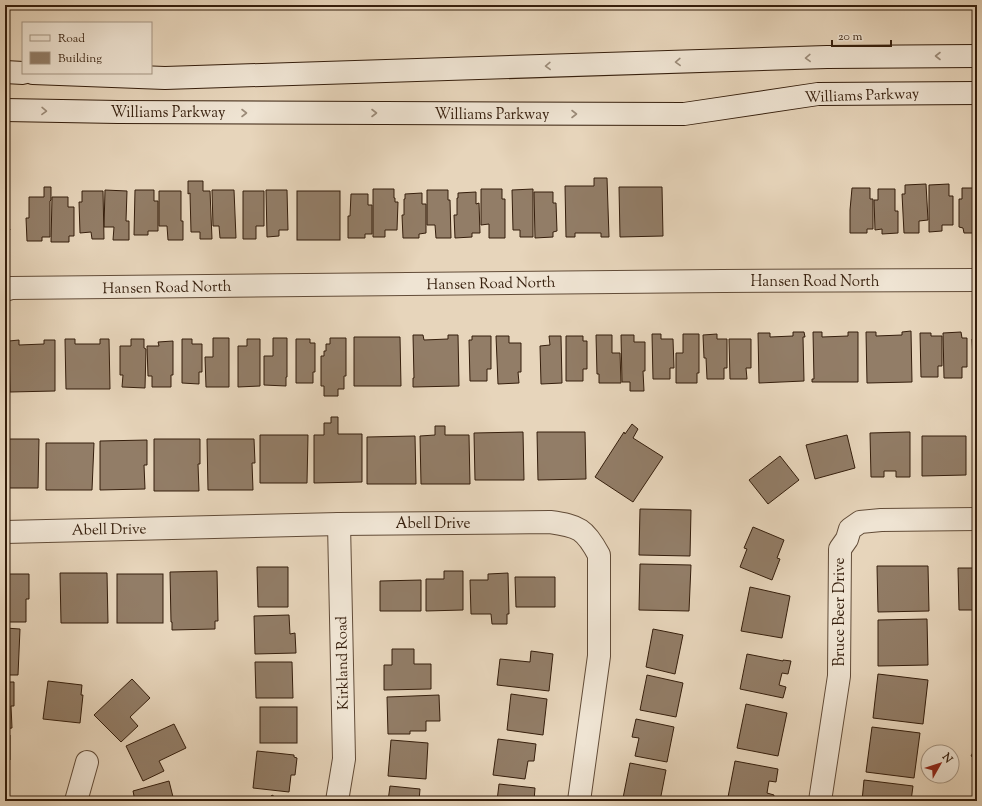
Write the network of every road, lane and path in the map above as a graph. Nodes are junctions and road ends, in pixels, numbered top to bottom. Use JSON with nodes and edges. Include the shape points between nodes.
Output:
{"nodes":[{"id":1,"x":977,"y":56,"type":"edge"},
{"id":2,"x":5,"y":72,"type":"edge"},
{"id":3,"x":22,"y":73,"type":"edge"},
{"id":4,"x":59,"y":74,"type":"edge"},
{"id":5,"x":977,"y":93,"type":"edge"},
{"id":6,"x":5,"y":110,"type":"edge"},
{"id":7,"x":977,"y":280,"type":"edge"},
{"id":8,"x":5,"y":290,"type":"edge"},
{"id":9,"x":977,"y":519,"type":"edge"},
{"id":10,"x":339,"y":524,"type":"junction"},
{"id":11,"x":5,"y":532,"type":"edge"},
{"id":12,"x":87,"y":762,"type":"dead end"},
{"id":13,"x":76,"y":801,"type":"edge"},
{"id":14,"x":337,"y":801,"type":"edge"},
{"id":15,"x":579,"y":801,"type":"edge"},
{"id":16,"x":820,"y":801,"type":"edge"}],
"edges":[{"from":1,"to":4,"type":"street","one_way":true,"via":[[819,57],[165,78]]},
{"from":2,"to":3,"type":"street"},
{"from":6,"to":5,"type":"street","name":"Williams Parkway","one_way":true,"via":[[684,114],[818,94]]},
{"from":7,"to":8,"type":"street","name":"Hansen Road North"},
{"from":9,"to":16,"type":"street","name":"Bruce Beer Drive","via":[[867,521],[860,522],[850,529],[840,549],[839,676]]},
{"from":10,"to":11,"type":"street","name":"Abell Drive"},
{"from":10,"to":14,"type":"street","name":"Kirkland Road","via":[[344,759]]},
{"from":10,"to":15,"type":"street","name":"Abell Drive","via":[[550,522],[571,525],[592,542],[598,555],[599,656]]},
{"from":12,"to":13,"type":"street"}]}
